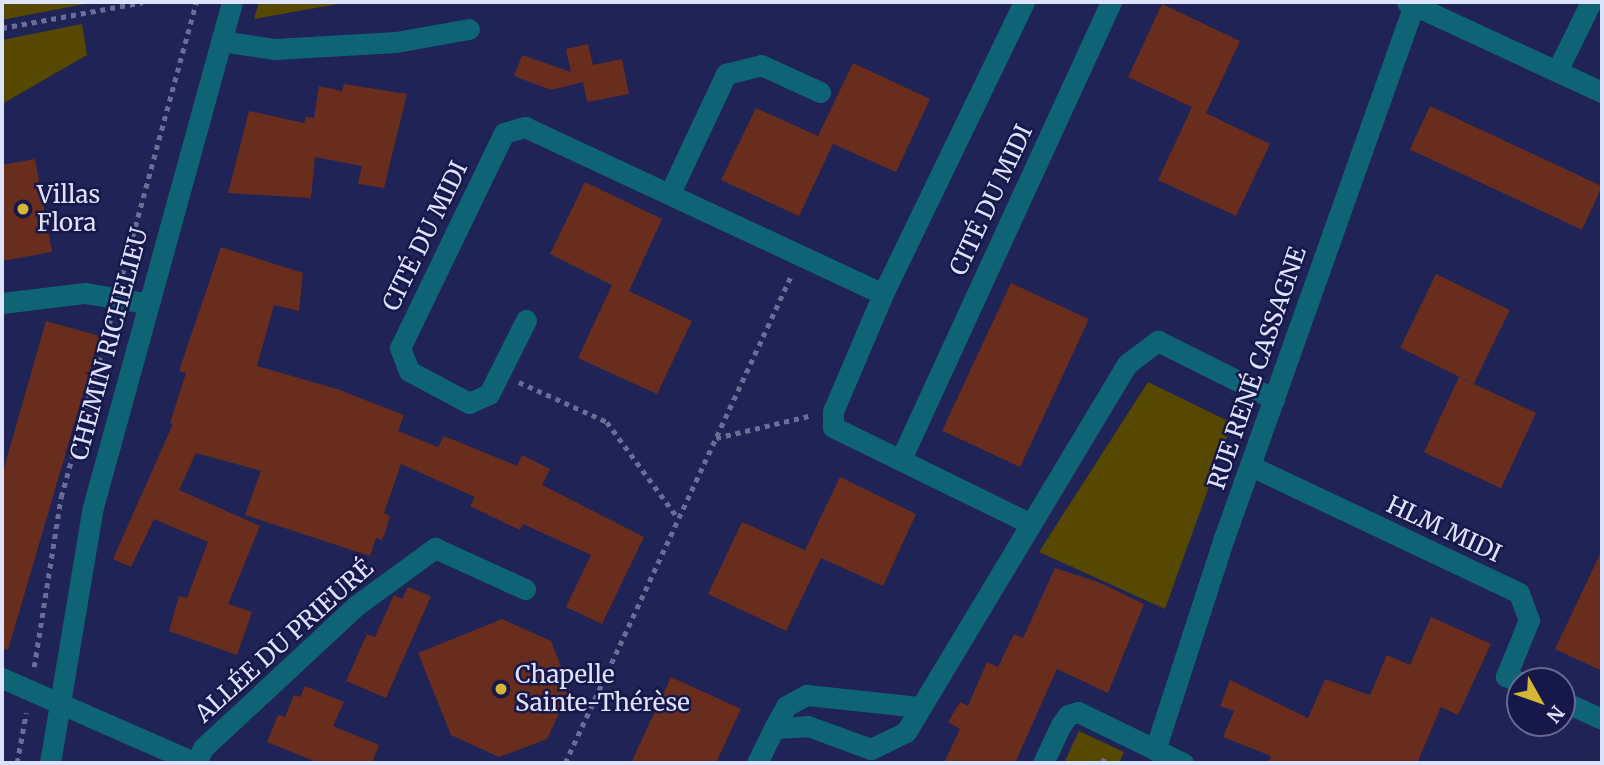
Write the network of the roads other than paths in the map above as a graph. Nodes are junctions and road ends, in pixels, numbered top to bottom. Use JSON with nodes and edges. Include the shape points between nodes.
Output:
{"nodes":[{"id":1,"x":232,"y":2,"type":"edge"},
{"id":2,"x":1024,"y":2,"type":"edge"},
{"id":3,"x":1111,"y":2,"type":"edge"},
{"id":4,"x":1591,"y":2,"type":"edge"},
{"id":5,"x":1410,"y":3,"type":"edge"},
{"id":6,"x":469,"y":29,"type":"dead end"},
{"id":7,"x":221,"y":41,"type":"junction"},
{"id":8,"x":1557,"y":71,"type":"junction"},
{"id":9,"x":820,"y":92,"type":"dead end"},
{"id":10,"x":1602,"y":92,"type":"edge"},
{"id":11,"x":670,"y":193,"type":"junction"},
{"id":12,"x":883,"y":294,"type":"junction"},
{"id":13,"x":2,"y":303,"type":"edge"},
{"id":14,"x":146,"y":303,"type":"junction"},
{"id":15,"x":526,"y":320,"type":"dead end"},
{"id":16,"x":1274,"y":399,"type":"junction"},
{"id":17,"x":901,"y":459,"type":"junction"},
{"id":18,"x":1253,"y":467,"type":"junction"},
{"id":19,"x":1031,"y":524,"type":"junction"},
{"id":20,"x":525,"y":589,"type":"dead end"},
{"id":21,"x":1510,"y":667,"type":"edge"},
{"id":22,"x":2,"y":678,"type":"edge"},
{"id":23,"x":58,"y":705,"type":"junction"},
{"id":24,"x":920,"y":707,"type":"junction"},
{"id":25,"x":1576,"y":707,"type":"edge"},
{"id":26,"x":1602,"y":719,"type":"edge"},
{"id":27,"x":774,"y":728,"type":"junction"},
{"id":28,"x":1155,"y":750,"type":"junction"},
{"id":29,"x":50,"y":763,"type":"edge"},
{"id":30,"x":196,"y":763,"type":"edge"},
{"id":31,"x":757,"y":763,"type":"edge"},
{"id":32,"x":1043,"y":763,"type":"edge"},
{"id":33,"x":1183,"y":763,"type":"edge"}],
"edges":[{"from":1,"to":7,"type":"street","name":"CHEMIN RICHELIEU"},
{"from":2,"to":12,"type":"street"},
{"from":3,"to":17,"type":"street","name":"CITÉ DU MIDI"},
{"from":4,"to":8,"type":"street"},
{"from":5,"to":8,"type":"street"},
{"from":5,"to":16,"type":"street","name":"RUE RENÉ CASSAGNE"},
{"from":6,"to":7,"type":"street","via":[[396,42],[275,49]]},
{"from":7,"to":14,"type":"street","name":"CHEMIN RICHELIEU"},
{"from":8,"to":10,"type":"street"},
{"from":9,"to":11,"type":"street","via":[[761,65],[726,74]]},
{"from":11,"to":12,"type":"street","name":"CITÉ DU MIDI"},
{"from":11,"to":15,"type":"street","name":"CITÉ DU MIDI","via":[[524,127],[504,133],[400,348],[409,371],[469,403],[489,394]]},
{"from":12,"to":17,"type":"street","via":[[833,411],[833,427]]},
{"from":13,"to":14,"type":"street","via":[[85,293]]},
{"from":14,"to":23,"type":"street","name":"CHEMIN RICHELIEU","via":[[93,507]]},
{"from":16,"to":18,"type":"street","name":"RUE RENÉ CASSAGNE"},
{"from":16,"to":19,"type":"street","via":[[1158,341],[1126,364]]},
{"from":17,"to":19,"type":"street"},
{"from":18,"to":21,"type":"street","name":"HLM MIDI","via":[[1519,593],[1529,620]]},
{"from":18,"to":28,"type":"street","name":"RUE RENÉ CASSAGNE","via":[[1224,538]]},
{"from":19,"to":24,"type":"street"},
{"from":20,"to":30,"type":"street","name":"ALLÉE DU PRIEURÉ","via":[[435,548],[357,605],[203,748]]},
{"from":22,"to":23,"type":"street"},
{"from":23,"to":29,"type":"street","name":"CHEMIN RICHELIEU"},
{"from":23,"to":30,"type":"street"},
{"from":24,"to":27,"type":"street","via":[[807,695],[786,706]]},
{"from":24,"to":27,"type":"street","via":[[906,732],[871,749],[808,726]]},
{"from":25,"to":26,"type":"street"},
{"from":27,"to":31,"type":"street"},
{"from":28,"to":32,"type":"street","via":[[1078,712],[1068,715]]},
{"from":28,"to":33,"type":"street"}]}
